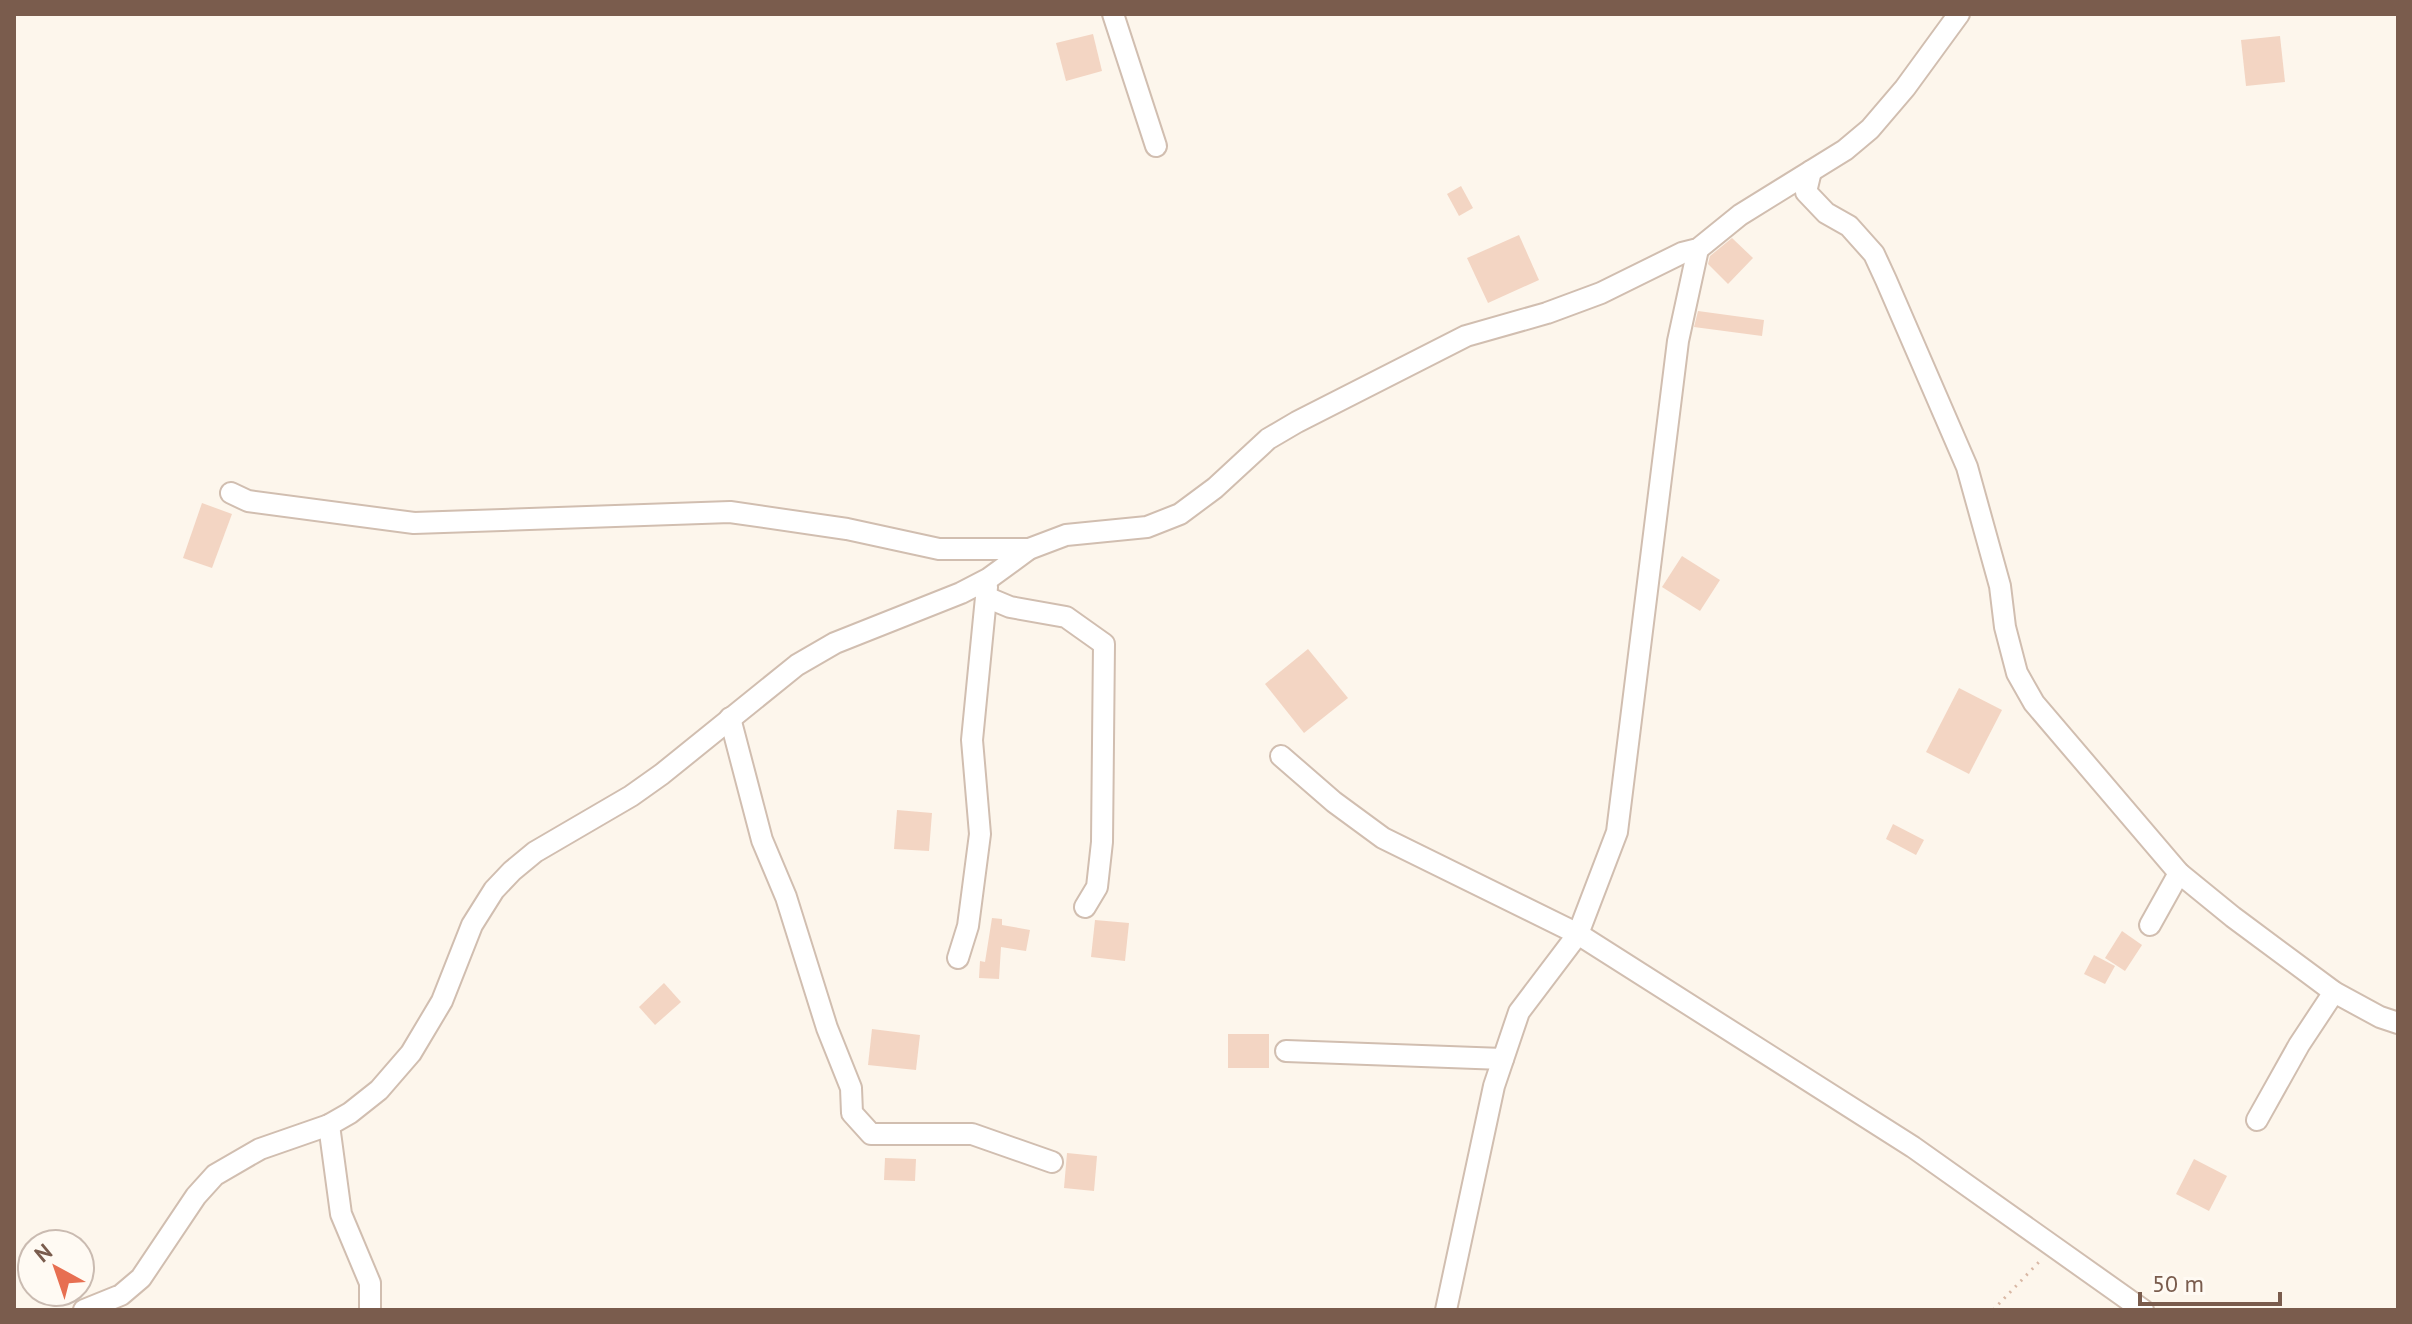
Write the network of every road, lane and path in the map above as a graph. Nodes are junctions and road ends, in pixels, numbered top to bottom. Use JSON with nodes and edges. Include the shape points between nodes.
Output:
{"nodes":[{"id":1,"x":1113,"y":14,"type":"edge"},
{"id":2,"x":1959,"y":14,"type":"edge"},
{"id":3,"x":1156,"y":146,"type":"dead end"},
{"id":4,"x":1811,"y":171,"type":"junction"},
{"id":5,"x":1698,"y":249,"type":"junction"},
{"id":6,"x":231,"y":493,"type":"dead end"},
{"id":7,"x":1029,"y":549,"type":"junction"},
{"id":8,"x":987,"y":588,"type":"junction"},
{"id":9,"x":730,"y":718,"type":"junction"},
{"id":10,"x":1281,"y":756,"type":"dead end"},
{"id":11,"x":2179,"y":873,"type":"junction"},
{"id":12,"x":1085,"y":907,"type":"dead end"},
{"id":13,"x":2150,"y":925,"type":"dead end"},
{"id":14,"x":1578,"y":934,"type":"junction"},
{"id":15,"x":958,"y":958,"type":"dead end"},
{"id":16,"x":2334,"y":992,"type":"junction"},
{"id":17,"x":2398,"y":1023,"type":"edge"},
{"id":18,"x":1286,"y":1051,"type":"dead end"},
{"id":19,"x":1503,"y":1059,"type":"junction"},
{"id":20,"x":2257,"y":1120,"type":"dead end"},
{"id":21,"x":329,"y":1125,"type":"junction"},
{"id":22,"x":1052,"y":1162,"type":"dead end"},
{"id":23,"x":2053,"y":1247,"type":"junction"},
{"id":24,"x":118,"y":1303,"type":"edge"},
{"id":25,"x":84,"y":1310,"type":"edge"},
{"id":26,"x":370,"y":1310,"type":"edge"},
{"id":27,"x":1446,"y":1310,"type":"edge"},
{"id":28,"x":1993,"y":1310,"type":"edge"},
{"id":29,"x":2143,"y":1310,"type":"edge"}],
"edges":[{"from":1,"to":3,"type":"street"},
{"from":2,"to":4,"type":"street","via":[[1870,129]]},
{"from":4,"to":5,"type":"street","via":[[1740,215]]},
{"from":4,"to":11,"type":"street","via":[[1806,192],[1814,203],[1849,226],[1874,254],[1967,467],[2000,586],[2017,673],[2034,703]]},
{"from":5,"to":7,"type":"street","via":[[1561,308],[1466,336],[1297,422],[1268,439],[1180,514],[1147,527],[1066,535]]},
{"from":5,"to":14,"type":"street","via":[[1678,341],[1617,832]]},
{"from":6,"to":7,"type":"street","via":[[248,501],[414,523],[730,512],[939,549]]},
{"from":7,"to":8,"type":"street"},
{"from":8,"to":9,"type":"street","via":[[961,593],[835,643],[797,665]]},
{"from":8,"to":12,"type":"street","via":[[1010,607],[1066,617],[1104,644],[1102,842],[1097,887]]},
{"from":8,"to":15,"type":"street","via":[[972,740],[980,834],[968,926]]},
{"from":9,"to":21,"type":"street","via":[[631,796],[512,871],[472,925],[442,1001],[411,1053],[379,1090]]},
{"from":9,"to":22,"type":"street","via":[[762,840],[851,1088],[852,1113],[871,1134],[972,1134]]},
{"from":10,"to":14,"type":"street","via":[[1383,838]]},
{"from":11,"to":13,"type":"street"},
{"from":11,"to":16,"type":"street"},
{"from":14,"to":19,"type":"street","via":[[1519,1012]]},
{"from":14,"to":23,"type":"street","via":[[1913,1147]]},
{"from":16,"to":17,"type":"street"},
{"from":16,"to":20,"type":"street"},
{"from":18,"to":19,"type":"street"},
{"from":19,"to":27,"type":"street"},
{"from":21,"to":24,"type":"street","via":[[260,1149],[215,1175]]},
{"from":21,"to":26,"type":"street","via":[[341,1214],[370,1283]]},
{"from":23,"to":28,"type":"path"},
{"from":23,"to":29,"type":"street"},
{"from":24,"to":25,"type":"street"}]}
